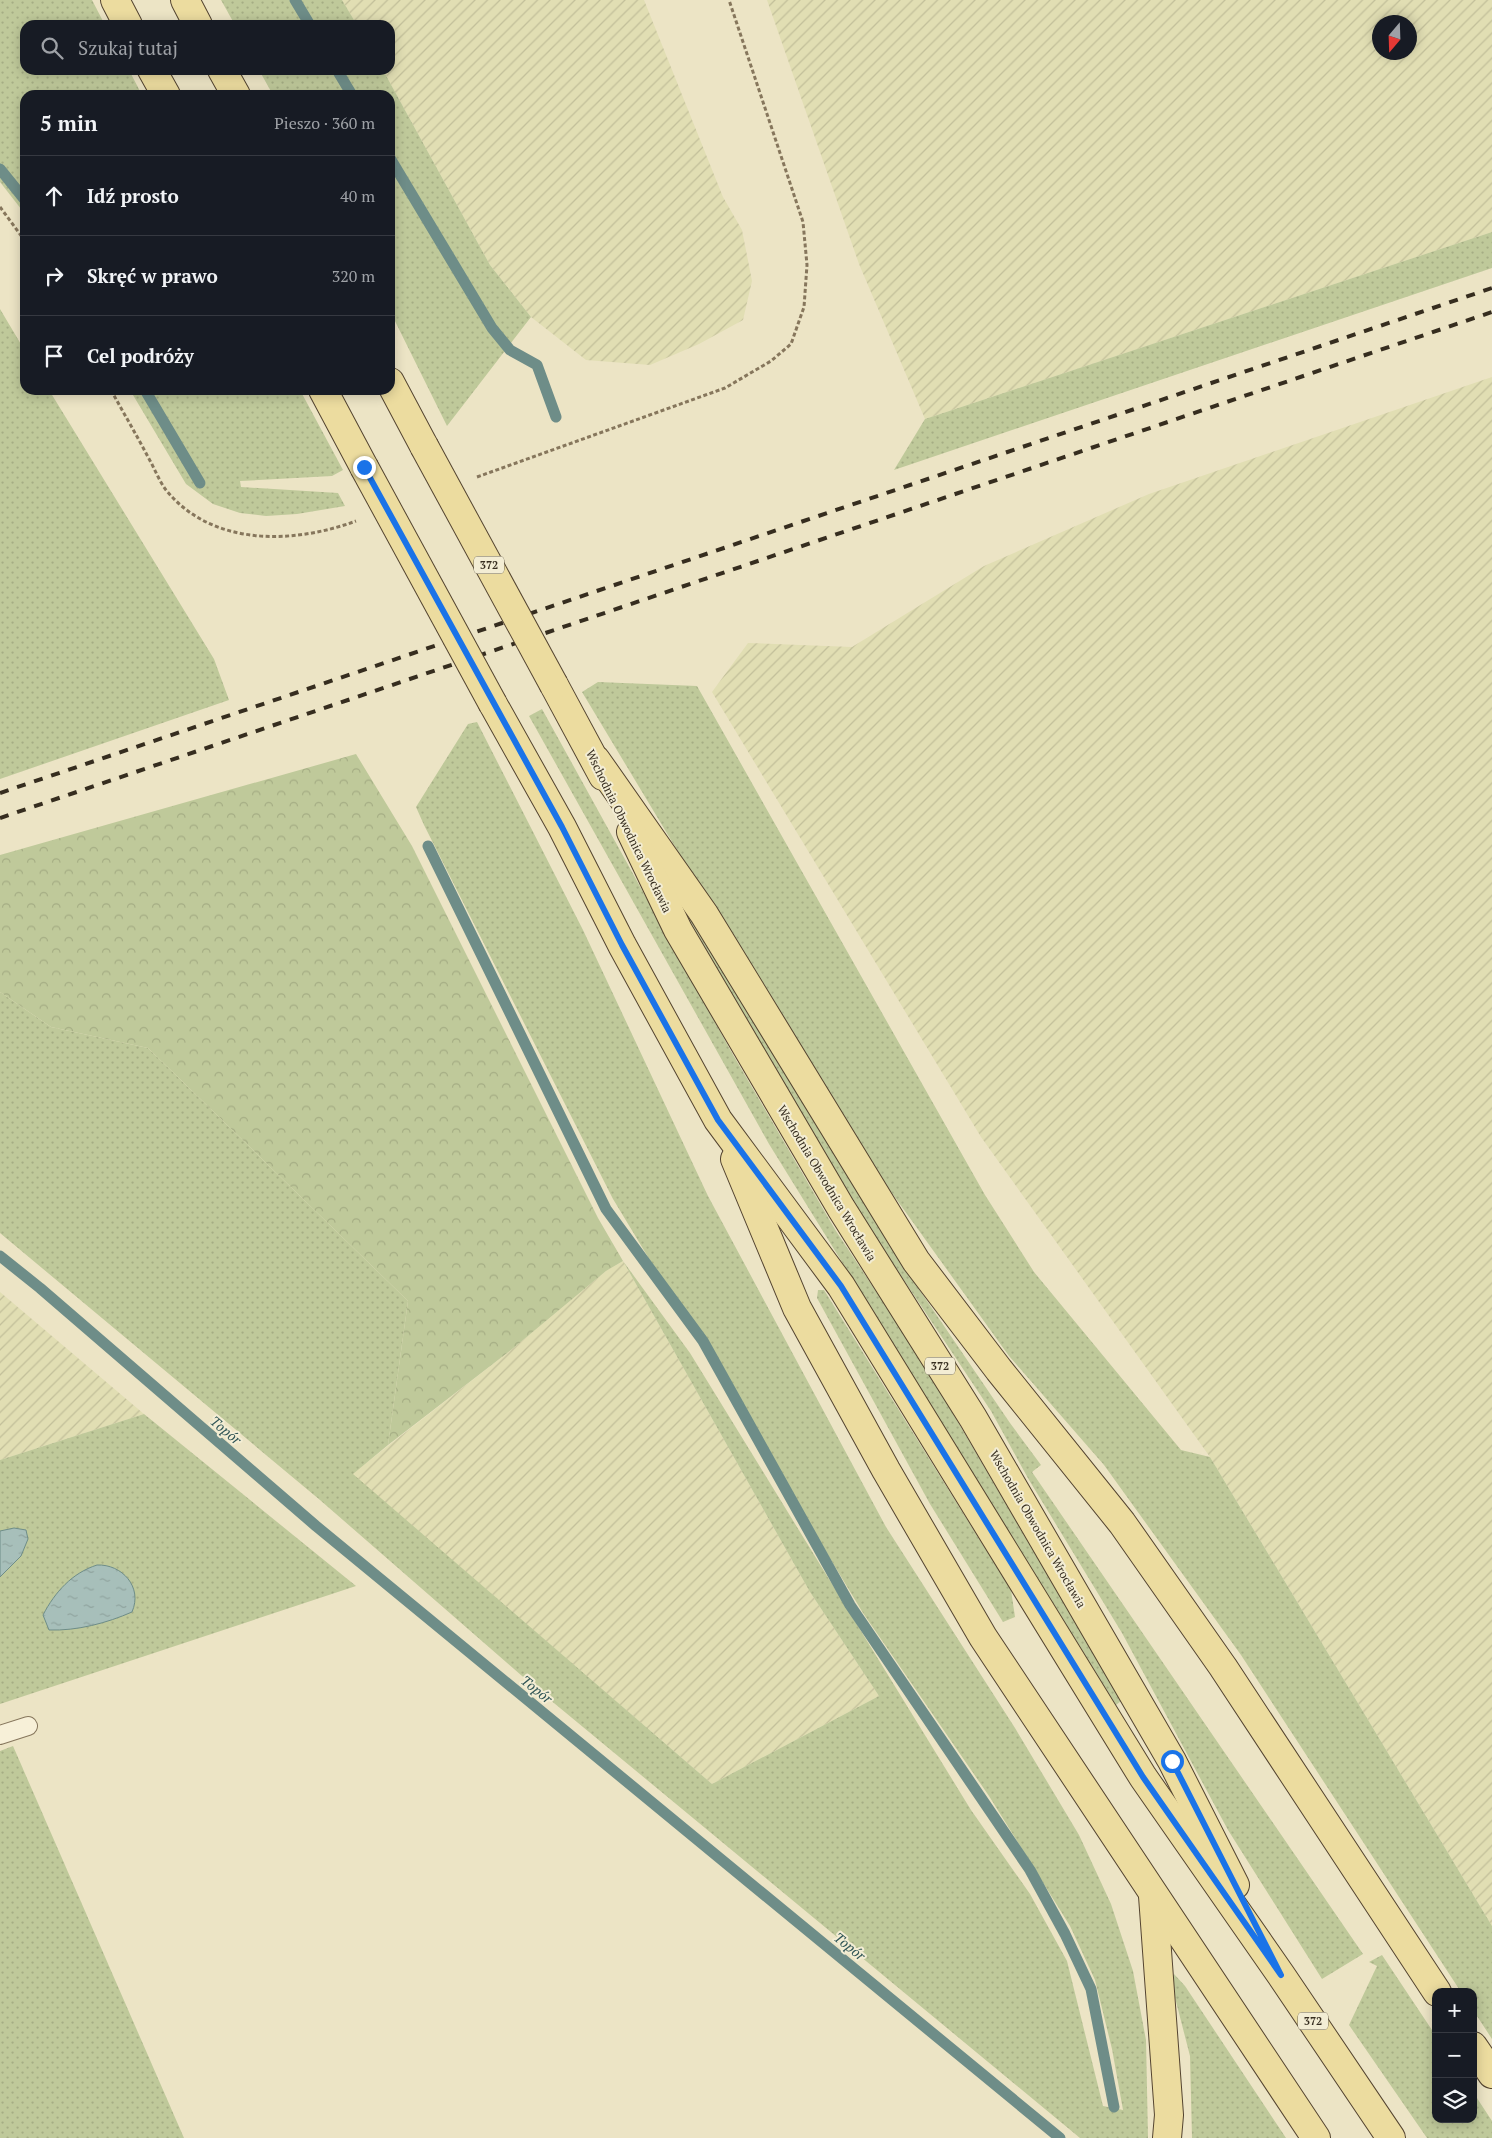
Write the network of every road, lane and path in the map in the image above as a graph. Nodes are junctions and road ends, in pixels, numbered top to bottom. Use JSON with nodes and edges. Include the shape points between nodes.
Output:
{"nodes":[{"id":1,"x":115,"y":0,"type":"edge"},
{"id":2,"x":185,"y":0,"type":"edge"},
{"id":3,"x":729,"y":0,"type":"edge"},
{"id":4,"x":125,"y":20,"type":"edge"},
{"id":5,"x":195,"y":20,"type":"edge"},
{"id":6,"x":155,"y":75,"type":"edge"},
{"id":7,"x":225,"y":75,"type":"edge"},
{"id":8,"x":163,"y":90,"type":"edge"},
{"id":9,"x":233,"y":90,"type":"edge"},
{"id":10,"x":0,"y":207,"type":"edge"},
{"id":11,"x":20,"y":234,"type":"edge"},
{"id":12,"x":395,"y":391,"type":"edge"},
{"id":13,"x":114,"y":395,"type":"edge"},
{"id":14,"x":326,"y":395,"type":"edge"},
{"id":15,"x":474,"y":479,"type":"dead end"},
{"id":16,"x":362,"y":519,"type":"dead end"},
{"id":17,"x":596,"y":760,"type":"junction"},
{"id":18,"x":718,"y":1120,"type":"junction"},
{"id":19,"x":28,"y":1726,"type":"dead end"},
{"id":20,"x":0,"y":1735,"type":"edge"},
{"id":21,"x":1153,"y":1894,"type":"junction"},
{"id":22,"x":1281,"y":1975,"type":"junction"},
{"id":23,"x":1434,"y":1988,"type":"edge"},
{"id":24,"x":1477,"y":2052,"type":"edge"},
{"id":25,"x":1492,"y":2074,"type":"edge"},
{"id":26,"x":1167,"y":2138,"type":"edge"},
{"id":27,"x":1316,"y":2138,"type":"edge"},
{"id":28,"x":1391,"y":2138,"type":"edge"}],
"edges":[{"from":1,"to":4,"type":"main road"},
{"from":2,"to":5,"type":"main road"},
{"from":3,"to":15,"type":"path","via":[[803,222],[807,265],[804,307],[791,344],[772,361],[726,388]]},
{"from":6,"to":8,"type":"main road"},
{"from":7,"to":9,"type":"main road"},
{"from":10,"to":11,"type":"path"},
{"from":12,"to":17,"type":"main road","name":"Wschodnia Obwodnica Wrocławia","number":"372","bridge":true},
{"from":13,"to":16,"type":"path","via":[[166,490],[193,515],[216,527],[247,535],[296,535]]},
{"from":14,"to":18,"type":"main road","name":"Wschodnia Obwodnica Wrocławia","number":"372","bridge":true},
{"from":17,"to":22,"type":"main road","name":"Wschodnia Obwodnica Wrocławia","number":"372","via":[[678,930],[841,1208],[973,1418],[1172,1761]]},
{"from":17,"to":23,"type":"main road","via":[[704,914],[916,1260],[998,1370],[1122,1522],[1223,1667]]},
{"from":18,"to":21,"type":"main road","via":[[797,1308],[886,1470],[983,1637]]},
{"from":18,"to":22,"type":"main road","name":"Wschodnia Obwodnica Wrocławia","number":"372","via":[[841,1286],[1143,1777]]},
{"from":19,"to":20,"type":"lane"},
{"from":21,"to":26,"type":"main road","via":[[1168,2106]]},
{"from":21,"to":27,"type":"main road"},
{"from":22,"to":28,"type":"main road","name":"Wschodnia Obwodnica Wrocławia","number":"372"},
{"from":24,"to":25,"type":"main road"}]}
